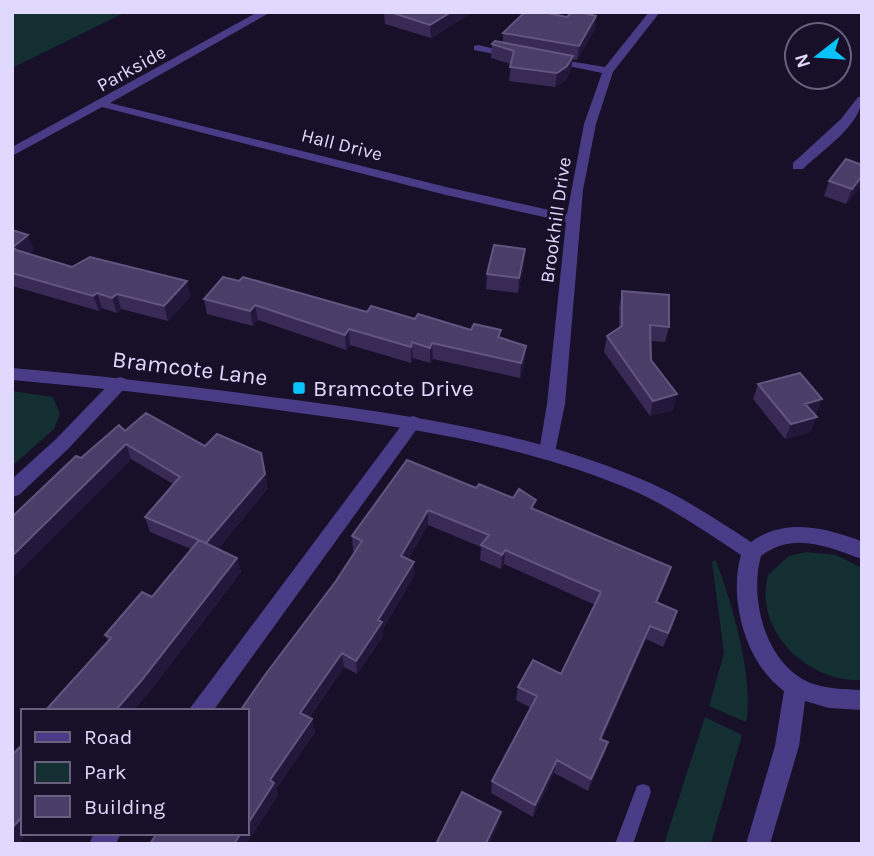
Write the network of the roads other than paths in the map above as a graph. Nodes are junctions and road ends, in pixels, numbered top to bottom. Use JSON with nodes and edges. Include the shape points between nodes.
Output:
{"nodes":[{"id":1,"x":266,"y":12,"type":"edge"},
{"id":2,"x":656,"y":12,"type":"edge"},
{"id":3,"x":478,"y":48,"type":"dead end"},
{"id":4,"x":530,"y":57,"type":"edge"},
{"id":5,"x":543,"y":60,"type":"edge"},
{"id":6,"x":608,"y":71,"type":"junction"},
{"id":7,"x":862,"y":100,"type":"edge"},
{"id":8,"x":102,"y":104,"type":"junction"},
{"id":9,"x":845,"y":122,"type":"junction"},
{"id":10,"x":862,"y":128,"type":"edge"},
{"id":11,"x":12,"y":152,"type":"edge"},
{"id":12,"x":798,"y":166,"type":"dead end"},
{"id":13,"x":572,"y":219,"type":"junction"},
{"id":14,"x":12,"y":374,"type":"edge"},
{"id":15,"x":120,"y":383,"type":"junction"},
{"id":16,"x":413,"y":422,"type":"junction"},
{"id":17,"x":548,"y":452,"type":"junction"},
{"id":18,"x":12,"y":490,"type":"edge"},
{"id":19,"x":862,"y":551,"type":"edge"},
{"id":20,"x":752,"y":552,"type":"junction"},
{"id":21,"x":796,"y":688,"type":"junction"},
{"id":22,"x":862,"y":700,"type":"edge"},
{"id":23,"x":200,"y":709,"type":"edge"},
{"id":24,"x":643,"y":792,"type":"dead end"},
{"id":25,"x":625,"y":844,"type":"edge"},
{"id":26,"x":758,"y":844,"type":"edge"}],
"edges":[{"from":1,"to":8,"type":"street","name":"Parkside"},
{"from":2,"to":6,"type":"street","name":"Brookhill Drive"},
{"from":3,"to":4,"type":"street"},
{"from":5,"to":6,"type":"street"},
{"from":6,"to":13,"type":"street","name":"Brookhill Drive","via":[[590,124]]},
{"from":7,"to":9,"type":"street"},
{"from":8,"to":11,"type":"street","name":"Parkside"},
{"from":8,"to":13,"type":"street","name":"Hall Drive"},
{"from":9,"to":10,"type":"street"},
{"from":9,"to":12,"type":"street"},
{"from":13,"to":17,"type":"street","name":"Brookhill Drive"},
{"from":14,"to":15,"type":"street","name":"Bramcote Lane"},
{"from":15,"to":16,"type":"street","name":"Bramcote Lane"},
{"from":15,"to":18,"type":"street"},
{"from":16,"to":17,"type":"street","name":"Bramcote Lane"},
{"from":16,"to":23,"type":"street"},
{"from":17,"to":20,"type":"street","name":"Bramcote Lane","via":[[654,493]]},
{"from":19,"to":20,"type":"street","via":[[830,537],[800,535],[769,540]]},
{"from":20,"to":21,"type":"street","via":[[746,578],[758,638],[776,670]]},
{"from":21,"to":22,"type":"street"},
{"from":21,"to":26,"type":"street","via":[[787,746]]},
{"from":24,"to":25,"type":"lane"}]}
